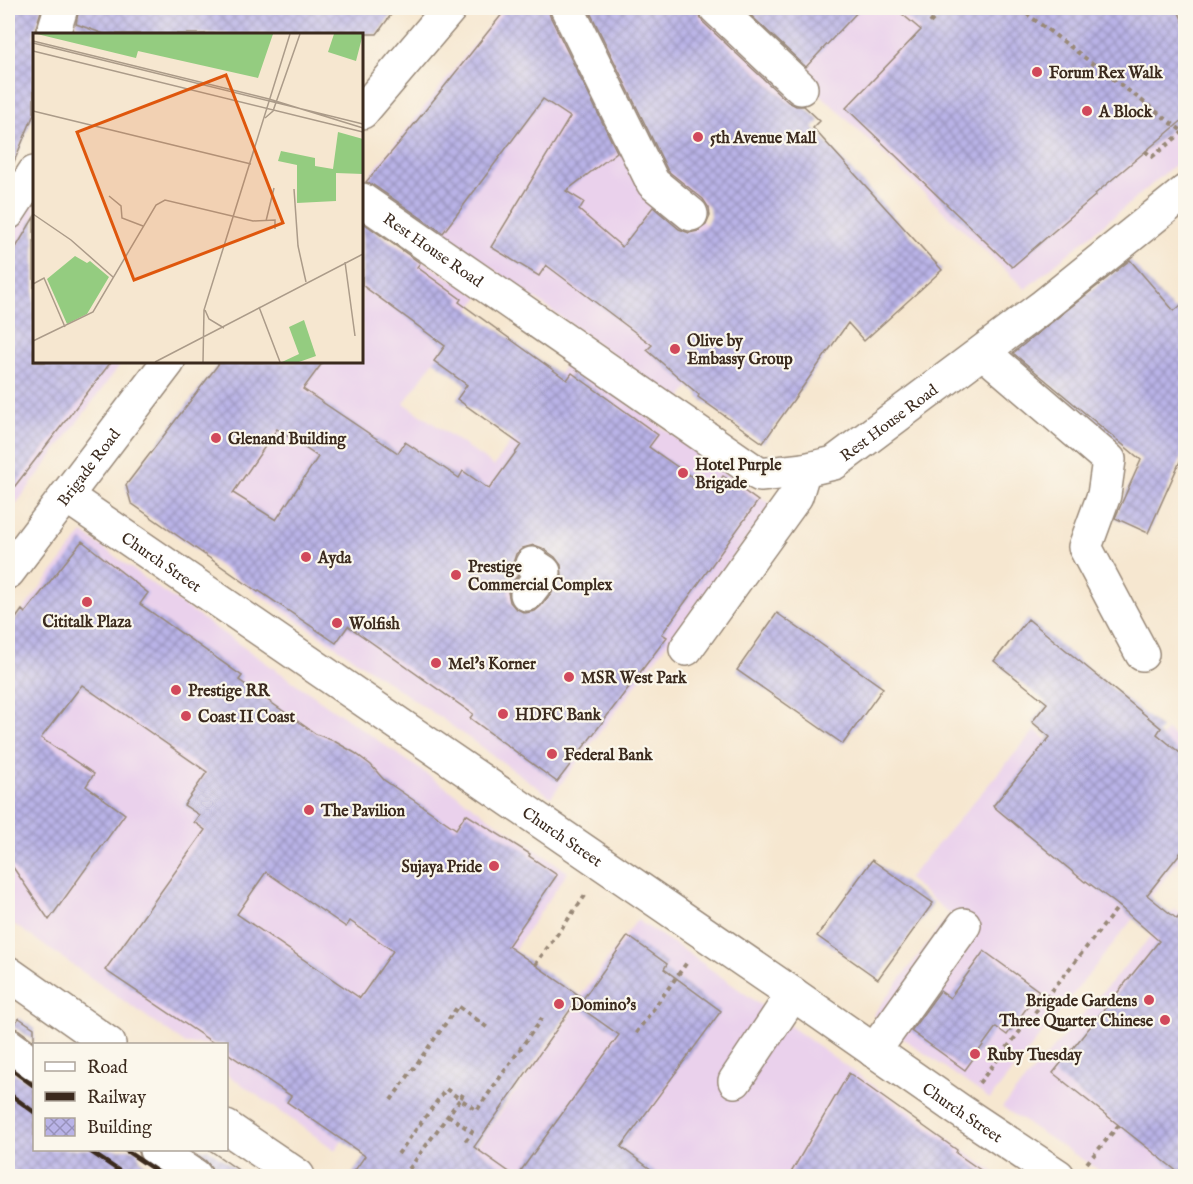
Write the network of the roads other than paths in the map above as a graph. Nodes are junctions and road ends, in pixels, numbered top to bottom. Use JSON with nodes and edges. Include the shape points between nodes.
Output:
{"nodes":[{"id":1,"x":61,"y":8,"type":"edge"},
{"id":2,"x":450,"y":8,"type":"edge"},
{"id":3,"x":567,"y":8,"type":"edge"},
{"id":4,"x":716,"y":8,"type":"edge"},
{"id":5,"x":53,"y":33,"type":"edge"},
{"id":6,"x":801,"y":88,"type":"dead end"},
{"id":7,"x":363,"y":111,"type":"edge"},
{"id":8,"x":1185,"y":191,"type":"edge"},
{"id":9,"x":363,"y":201,"type":"edge"},
{"id":10,"x":691,"y":214,"type":"dead end"},
{"id":11,"x":983,"y":352,"type":"junction"},
{"id":12,"x":167,"y":363,"type":"edge"},
{"id":13,"x":804,"y":470,"type":"junction"},
{"id":14,"x":66,"y":496,"type":"junction"},
{"id":15,"x":8,"y":572,"type":"edge"},
{"id":16,"x":686,"y":649,"type":"dead end"},
{"id":17,"x":1142,"y":654,"type":"dead end"},
{"id":18,"x":964,"y":925,"type":"dead end"},
{"id":19,"x":8,"y":973,"type":"edge"},
{"id":20,"x":793,"y":994,"type":"junction"},
{"id":21,"x":108,"y":1043,"type":"edge"},
{"id":22,"x":8,"y":1045,"type":"edge"},
{"id":23,"x":874,"y":1051,"type":"junction"},
{"id":24,"x":33,"y":1063,"type":"edge"},
{"id":25,"x":735,"y":1081,"type":"dead end"},
{"id":26,"x":228,"y":1127,"type":"edge"},
{"id":27,"x":159,"y":1151,"type":"edge"},
{"id":28,"x":195,"y":1176,"type":"edge"},
{"id":29,"x":298,"y":1176,"type":"edge"},
{"id":30,"x":1058,"y":1176,"type":"edge"}],
"edges":[{"from":1,"to":5,"type":"street"},
{"from":2,"to":7,"type":"street"},
{"from":3,"to":10,"type":"street","via":[[653,183]]},
{"from":4,"to":6,"type":"street"},
{"from":8,"to":11,"type":"street","name":"Rest House Road"},
{"from":9,"to":13,"type":"street","name":"Rest House Road","via":[[760,475]]},
{"from":11,"to":13,"type":"street","name":"Rest House Road","via":[[834,463]]},
{"from":11,"to":17,"type":"street","via":[[1108,460],[1104,495],[1085,547]]},
{"from":12,"to":14,"type":"street","name":"Brigade Road"},
{"from":13,"to":16,"type":"street","via":[[796,496]]},
{"from":14,"to":15,"type":"street","name":"Brigade Road"},
{"from":14,"to":20,"type":"street","name":"Church Street"},
{"from":18,"to":23,"type":"street"},
{"from":19,"to":21,"type":"street"},
{"from":20,"to":23,"type":"street","name":"Church Street"},
{"from":20,"to":25,"type":"street"},
{"from":22,"to":24,"type":"street"},
{"from":23,"to":30,"type":"street","name":"Church Street"},
{"from":26,"to":29,"type":"street"},
{"from":27,"to":28,"type":"street"}]}
